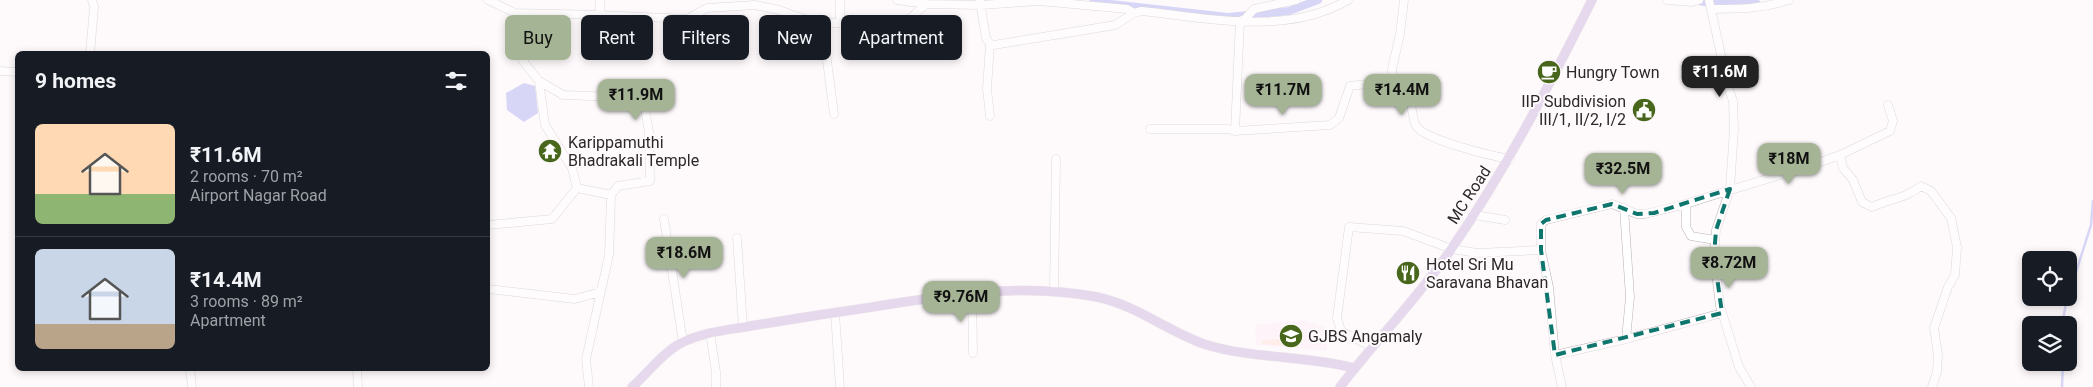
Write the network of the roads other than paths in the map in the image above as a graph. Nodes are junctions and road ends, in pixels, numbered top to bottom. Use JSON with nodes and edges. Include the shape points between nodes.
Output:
{"nodes":[{"id":1,"x":92,"y":0,"type":"edge"},
{"id":2,"x":488,"y":0,"type":"edge"},
{"id":3,"x":600,"y":0,"type":"edge"},
{"id":4,"x":840,"y":0,"type":"edge"},
{"id":5,"x":897,"y":0,"type":"edge"},
{"id":6,"x":1127,"y":0,"type":"edge"},
{"id":7,"x":1296,"y":0,"type":"edge"},
{"id":8,"x":1348,"y":0,"type":"edge"},
{"id":9,"x":1404,"y":0,"type":"edge"},
{"id":10,"x":1592,"y":0,"type":"edge"},
{"id":11,"x":1668,"y":0,"type":"edge"},
{"id":12,"x":1709,"y":0,"type":"edge"},
{"id":13,"x":1789,"y":0,"type":"edge"},
{"id":14,"x":1696,"y":1,"type":"edge"},
{"id":15,"x":980,"y":3,"type":"edge"},
{"id":16,"x":707,"y":4,"type":"edge"},
{"id":17,"x":926,"y":4,"type":"junction"},
{"id":18,"x":1712,"y":9,"type":"junction"},
{"id":19,"x":1130,"y":11,"type":"junction"},
{"id":20,"x":515,"y":13,"type":"junction"},
{"id":21,"x":600,"y":15,"type":"joint"},
{"id":22,"x":793,"y":15,"type":"edge"},
{"id":23,"x":653,"y":17,"type":"edge"},
{"id":24,"x":1242,"y":20,"type":"junction"},
{"id":25,"x":831,"y":23,"type":"edge"},
{"id":26,"x":840,"y":23,"type":"junction"},
{"id":27,"x":990,"y":44,"type":"junction"},
{"id":28,"x":90,"y":51,"type":"edge"},
{"id":29,"x":827,"y":60,"type":"edge"},
{"id":30,"x":0,"y":71,"type":"edge"},
{"id":31,"x":15,"y":72,"type":"edge"},
{"id":32,"x":538,"y":81,"type":"junction"},
{"id":33,"x":1392,"y":81,"type":"junction"},
{"id":34,"x":1888,"y":105,"type":"dead end"},
{"id":35,"x":834,"y":114,"type":"dead end"},
{"id":36,"x":990,"y":116,"type":"dead end"},
{"id":37,"x":1150,"y":129,"type":"dead end"},
{"id":38,"x":1235,"y":131,"type":"junction"},
{"id":39,"x":1840,"y":155,"type":"junction"},
{"id":40,"x":1056,"y":159,"type":"dead end"},
{"id":41,"x":1510,"y":159,"type":"junction"},
{"id":42,"x":577,"y":188,"type":"junction"},
{"id":43,"x":1730,"y":189,"type":"junction"},
{"id":44,"x":611,"y":195,"type":"junction"},
{"id":45,"x":1686,"y":204,"type":"junction"},
{"id":46,"x":1624,"y":208,"type":"junction"},
{"id":47,"x":1475,"y":215,"type":"junction"},
{"id":48,"x":664,"y":219,"type":"dead end"},
{"id":49,"x":1504,"y":220,"type":"dead end"},
{"id":50,"x":490,"y":225,"type":"edge"},
{"id":51,"x":736,"y":238,"type":"dead end"},
{"id":52,"x":1715,"y":240,"type":"junction"},
{"id":53,"x":1541,"y":247,"type":"junction"},
{"id":54,"x":1452,"y":249,"type":"junction"},
{"id":55,"x":490,"y":289,"type":"edge"},
{"id":56,"x":1054,"y":291,"type":"junction"},
{"id":57,"x":600,"y":292,"type":"junction"},
{"id":58,"x":972,"y":293,"type":"junction"},
{"id":59,"x":835,"y":313,"type":"junction"},
{"id":60,"x":1722,"y":313,"type":"junction"},
{"id":61,"x":743,"y":327,"type":"junction"},
{"id":62,"x":710,"y":333,"type":"junction"},
{"id":63,"x":1626,"y":339,"type":"junction"},
{"id":64,"x":684,"y":342,"type":"junction"},
{"id":65,"x":1372,"y":347,"type":"junction"},
{"id":66,"x":973,"y":353,"type":"dead end"},
{"id":67,"x":1555,"y":355,"type":"junction"},
{"id":68,"x":1354,"y":368,"type":"junction"},
{"id":69,"x":190,"y":371,"type":"edge"},
{"id":70,"x":357,"y":371,"type":"edge"},
{"id":71,"x":192,"y":387,"type":"edge"},
{"id":72,"x":358,"y":387,"type":"edge"},
{"id":73,"x":590,"y":387,"type":"edge"},
{"id":74,"x":632,"y":387,"type":"edge"},
{"id":75,"x":716,"y":387,"type":"edge"},
{"id":76,"x":840,"y":387,"type":"edge"},
{"id":77,"x":1340,"y":387,"type":"edge"},
{"id":78,"x":1562,"y":387,"type":"edge"},
{"id":79,"x":1751,"y":387,"type":"edge"},
{"id":80,"x":1932,"y":387,"type":"edge"}],
"edges":[{"from":1,"to":28,"type":"street"},
{"from":2,"to":20,"type":"street"},
{"from":3,"to":21,"type":"street"},
{"from":4,"to":26,"type":"street"},
{"from":5,"to":17,"type":"street"},
{"from":6,"to":19,"type":"street"},
{"from":7,"to":24,"type":"street","via":[[1254,9]]},
{"from":8,"to":24,"type":"street","via":[[1311,16],[1268,22]]},
{"from":9,"to":33,"type":"street"},
{"from":10,"to":41,"type":"main road","name":"MC Road"},
{"from":11,"to":14,"type":"street"},
{"from":12,"to":18,"type":"street"},
{"from":13,"to":18,"type":"street","via":[[1752,9]]},
{"from":15,"to":17,"type":"street"},
{"from":15,"to":19,"type":"street","via":[[1039,2]]},
{"from":15,"to":27,"type":"street"},
{"from":16,"to":22,"type":"street","via":[[755,5]]},
{"from":16,"to":23,"type":"street","via":[[687,19]]},
{"from":17,"to":26,"type":"street","via":[[906,22]]},
{"from":18,"to":43,"type":"street","via":[[1733,101],[1734,157]]},
{"from":19,"to":24,"type":"street"},
{"from":19,"to":27,"type":"street","via":[[1115,26]]},
{"from":20,"to":21,"type":"street"},
{"from":20,"to":32,"type":"street","via":[[523,62]]},
{"from":24,"to":38,"type":"street"},
{"from":25,"to":26,"type":"street"},
{"from":27,"to":36,"type":"street","via":[[987,89]]},
{"from":29,"to":35,"type":"street"},
{"from":30,"to":31,"type":"street"},
{"from":32,"to":42,"type":"street","via":[[545,125],[572,168]]},
{"from":32,"to":44,"type":"street","via":[[563,95],[643,98],[649,132],[650,182],[618,186]]},
{"from":33,"to":38,"type":"street","via":[[1350,86],[1339,118],[1330,125]]},
{"from":33,"to":41,"type":"street","via":[[1408,88],[1415,126],[1423,132],[1472,152]]},
{"from":34,"to":39,"type":"street","via":[[1893,121],[1890,131]]},
{"from":37,"to":38,"type":"street"},
{"from":39,"to":43,"type":"street"},
{"from":39,"to":80,"type":"street","via":[[1843,168],[1853,180],[1862,202],[1872,206],[1899,199],[1921,186],[1931,191],[1951,218],[1957,247],[1955,275],[1934,328],[1938,356]]},
{"from":40,"to":56,"type":"street"},
{"from":41,"to":47,"type":"main road","name":"MC Road"},
{"from":42,"to":44,"type":"street"},
{"from":42,"to":50,"type":"street","via":[[552,219]]},
{"from":43,"to":45,"type":"street"},
{"from":43,"to":52,"type":"street"},
{"from":44,"to":57,"type":"street","via":[[609,255]]},
{"from":45,"to":46,"type":"street","via":[[1645,214]]},
{"from":45,"to":52,"type":"street","via":[[1686,227],[1690,236]]},
{"from":46,"to":53,"type":"street","via":[[1612,204],[1546,220],[1541,224]]},
{"from":46,"to":63,"type":"street","via":[[1630,297]]},
{"from":47,"to":49,"type":"street"},
{"from":47,"to":54,"type":"main road","name":"MC Road"},
{"from":48,"to":64,"type":"street"},
{"from":51,"to":61,"type":"street"},
{"from":52,"to":60,"type":"street","via":[[1714,256]]},
{"from":53,"to":54,"type":"street","via":[[1490,253]]},
{"from":53,"to":67,"type":"street","via":[[1549,287]]},
{"from":54,"to":65,"type":"main road","name":"MC Road"},
{"from":54,"to":65,"type":"street","via":[[1403,231],[1349,227],[1338,326],[1341,331]]},
{"from":55,"to":57,"type":"street","via":[[575,299]]},
{"from":56,"to":58,"type":"main road","via":[[992,290]]},
{"from":56,"to":68,"type":"main road","via":[[1097,297],[1126,306],[1204,343]]},
{"from":57,"to":73,"type":"street","via":[[586,359]]},
{"from":58,"to":59,"type":"main road"},
{"from":58,"to":66,"type":"street"},
{"from":59,"to":61,"type":"main road"},
{"from":59,"to":76,"type":"street"},
{"from":60,"to":63,"type":"street"},
{"from":60,"to":79,"type":"street","via":[[1739,367]]},
{"from":61,"to":62,"type":"main road"},
{"from":62,"to":64,"type":"main road"},
{"from":62,"to":75,"type":"street"},
{"from":63,"to":67,"type":"street"},
{"from":64,"to":74,"type":"main road","via":[[666,354]]},
{"from":65,"to":68,"type":"main road","name":"MC Road"},
{"from":67,"to":78,"type":"street"},
{"from":68,"to":77,"type":"main road","name":"MC Road"},
{"from":69,"to":71,"type":"street"},
{"from":70,"to":72,"type":"street"}]}
